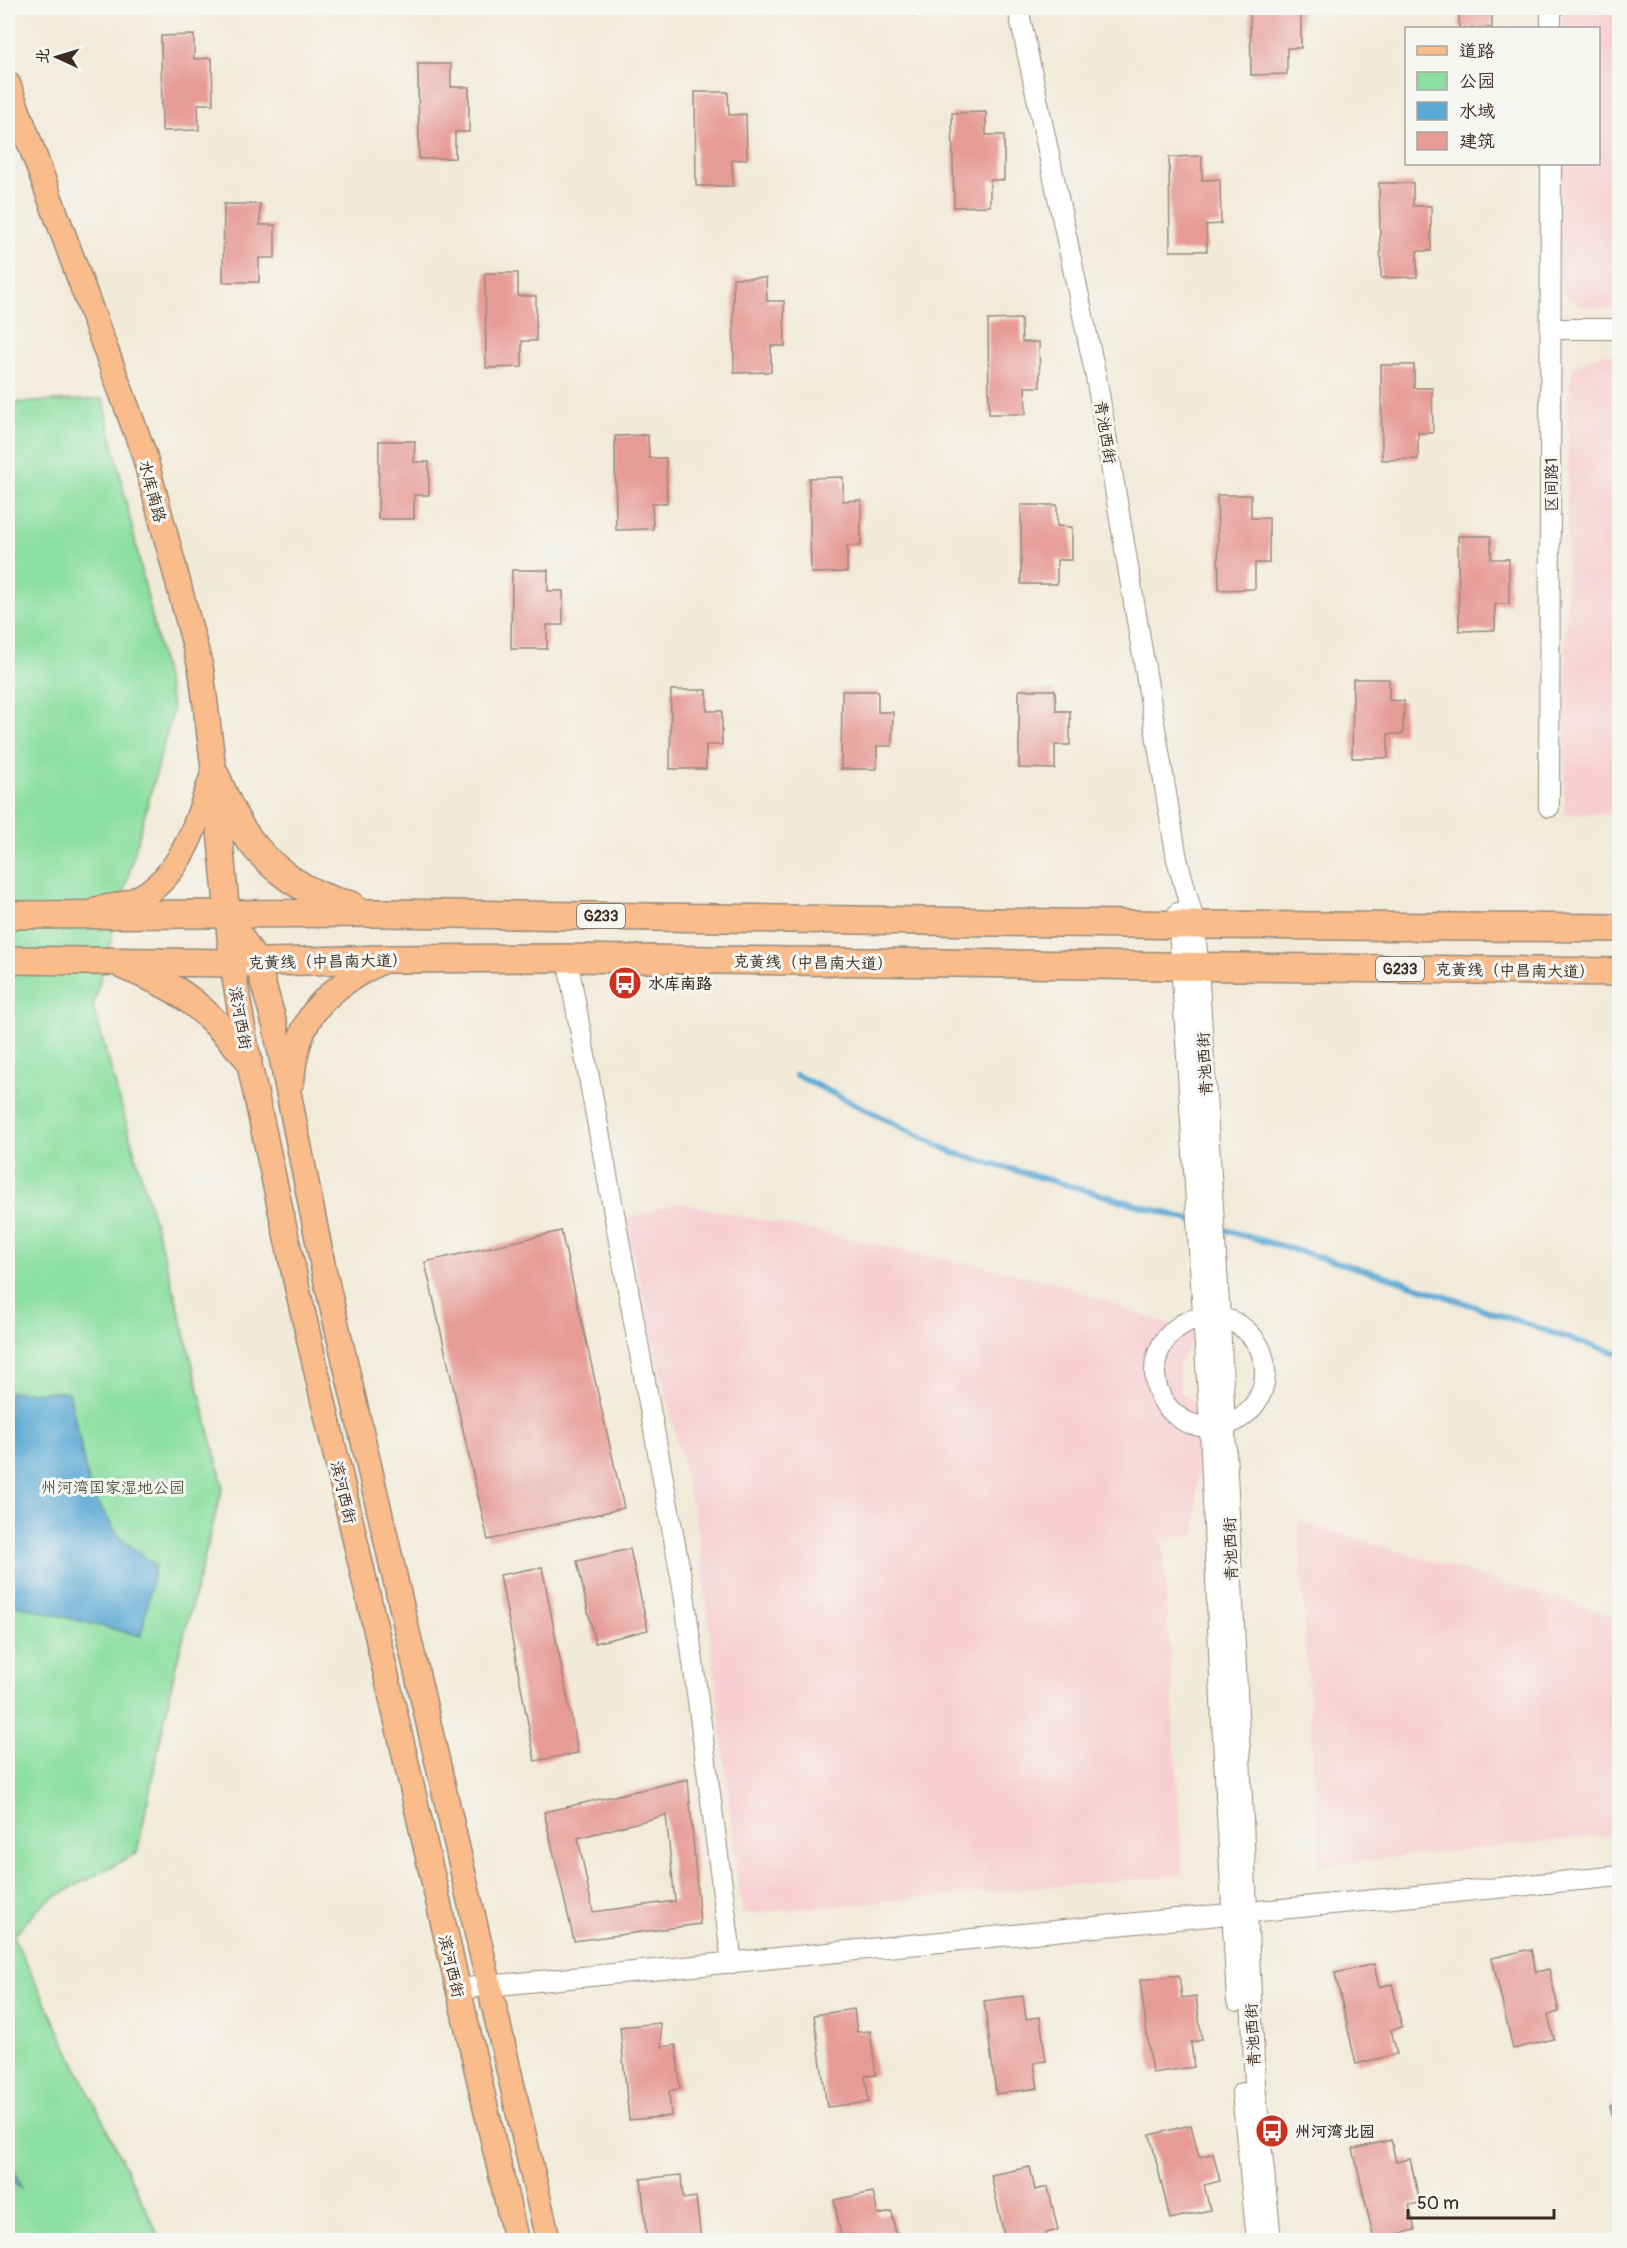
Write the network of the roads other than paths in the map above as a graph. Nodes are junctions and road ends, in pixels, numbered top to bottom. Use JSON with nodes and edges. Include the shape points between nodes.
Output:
{"nodes":[{"id":1,"x":1018,"y":8,"type":"edge"},
{"id":2,"x":1551,"y":8,"type":"edge"},
{"id":3,"x":1551,"y":27,"type":"edge"},
{"id":4,"x":8,"y":84,"type":"edge"},
{"id":5,"x":1551,"y":165,"type":"edge"},
{"id":6,"x":1552,"y":329,"type":"junction"},
{"id":7,"x":1620,"y":329,"type":"edge"},
{"id":8,"x":214,"y":772,"type":"junction"},
{"id":9,"x":1550,"y":807,"type":"dead end"},
{"id":10,"x":387,"y":913,"type":"junction"},
{"id":11,"x":8,"y":915,"type":"edge"},
{"id":12,"x":62,"y":915,"type":"junction"},
{"id":13,"x":229,"y":915,"type":"junction"},
{"id":14,"x":1186,"y":925,"type":"junction"},
{"id":15,"x":1620,"y":928,"type":"edge"},
{"id":16,"x":567,"y":958,"type":"junction"},
{"id":17,"x":386,"y":959,"type":"junction"},
{"id":18,"x":8,"y":960,"type":"edge"},
{"id":19,"x":115,"y":961,"type":"junction"},
{"id":20,"x":244,"y":963,"type":"junction"},
{"id":21,"x":1189,"y":967,"type":"junction"},
{"id":22,"x":1620,"y":972,"type":"edge"},
{"id":23,"x":248,"y":1058,"type":"junction"},
{"id":24,"x":291,"y":1108,"type":"junction"},
{"id":25,"x":1212,"y":1318,"type":"junction"},
{"id":26,"x":1217,"y":1426,"type":"junction"},
{"id":27,"x":1620,"y":1876,"type":"edge"},
{"id":28,"x":1239,"y":1912,"type":"junction"},
{"id":29,"x":732,"y":1963,"type":"junction"},
{"id":30,"x":488,"y":1984,"type":"junction"},
{"id":31,"x":457,"y":1989,"type":"junction"},
{"id":32,"x":516,"y":2241,"type":"edge"},
{"id":33,"x":548,"y":2241,"type":"edge"},
{"id":34,"x":1257,"y":2241,"type":"edge"},
{"id":35,"x":1272,"y":2241,"type":"edge"}],
"edges":[{"from":1,"to":14,"type":"street","name":"青池西街","via":[[1097,382]]},
{"from":2,"to":3,"type":"street"},
{"from":4,"to":8,"type":"main road","name":"水库南路","via":[[144,454],[201,669]]},
{"from":5,"to":6,"type":"street","name":"区间路1"},
{"from":6,"to":7,"type":"street"},
{"from":6,"to":9,"type":"street","name":"区间路1"},
{"from":8,"to":10,"type":"highway","via":[[242,830],[272,865],[318,895]]},
{"from":8,"to":12,"type":"main road","via":[[180,861],[164,879],[127,903]]},
{"from":8,"to":13,"type":"main road","name":"水库南路"},
{"from":10,"to":13,"type":"highway","number":"G233"},
{"from":10,"to":14,"type":"highway","number":"G233"},
{"from":11,"to":12,"type":"highway","number":"G233"},
{"from":12,"to":13,"type":"highway","number":"G233"},
{"from":13,"to":20,"type":"main road","name":"滨河西街"},
{"from":14,"to":15,"type":"highway","number":"G233"},
{"from":14,"to":21,"type":"street","name":"青池西街"},
{"from":16,"to":17,"type":"highway","name":"克黄线（中昌南大道）","number":"G233"},
{"from":16,"to":21,"type":"highway","name":"克黄线（中昌南大道）","number":"G233"},
{"from":16,"to":29,"type":"street","via":[[684,1593]]},
{"from":17,"to":20,"type":"highway","name":"克黄线（中昌南大道）","number":"G233"},
{"from":17,"to":24,"type":"main road","via":[[339,986],[307,1020],[293,1062]]},
{"from":18,"to":19,"type":"highway","name":"克黄线（中昌南大道）","number":"G233"},
{"from":19,"to":20,"type":"highway","name":"克黄线（中昌南大道）","number":"G233"},
{"from":19,"to":23,"type":"highway","via":[[187,998]]},
{"from":20,"to":23,"type":"main road","name":"滨河西街"},
{"from":20,"to":24,"type":"main road","name":"滨河西街","via":[[275,1025]]},
{"from":21,"to":22,"type":"highway","name":"克黄线（中昌南大道）","number":"G233"},
{"from":21,"to":25,"type":"street","name":"青池西街"},
{"from":23,"to":31,"type":"main road","name":"滨河西街"},
{"from":24,"to":30,"type":"main road","name":"滨河西街","via":[[324,1271]]},
{"from":25,"to":26,"type":"street","name":"青池西街"},
{"from":25,"to":26,"type":"street","via":[[1243,1328],[1256,1341],[1265,1377],[1261,1395],[1250,1410],[1235,1421]]},
{"from":25,"to":26,"type":"street","via":[[1191,1321],[1175,1329],[1157,1359],[1155,1377],[1169,1410],[1200,1427]]},
{"from":26,"to":28,"type":"street","name":"青池西街"},
{"from":27,"to":28,"type":"street"},
{"from":28,"to":29,"type":"street"},
{"from":28,"to":34,"type":"street","name":"青池西街","via":[[1244,2125]]},
{"from":28,"to":35,"type":"street","name":"青池西街"},
{"from":29,"to":30,"type":"street"},
{"from":30,"to":31,"type":"street"},
{"from":30,"to":33,"type":"main road","name":"滨河西街"},
{"from":31,"to":32,"type":"main road","name":"滨河西街"}]}
